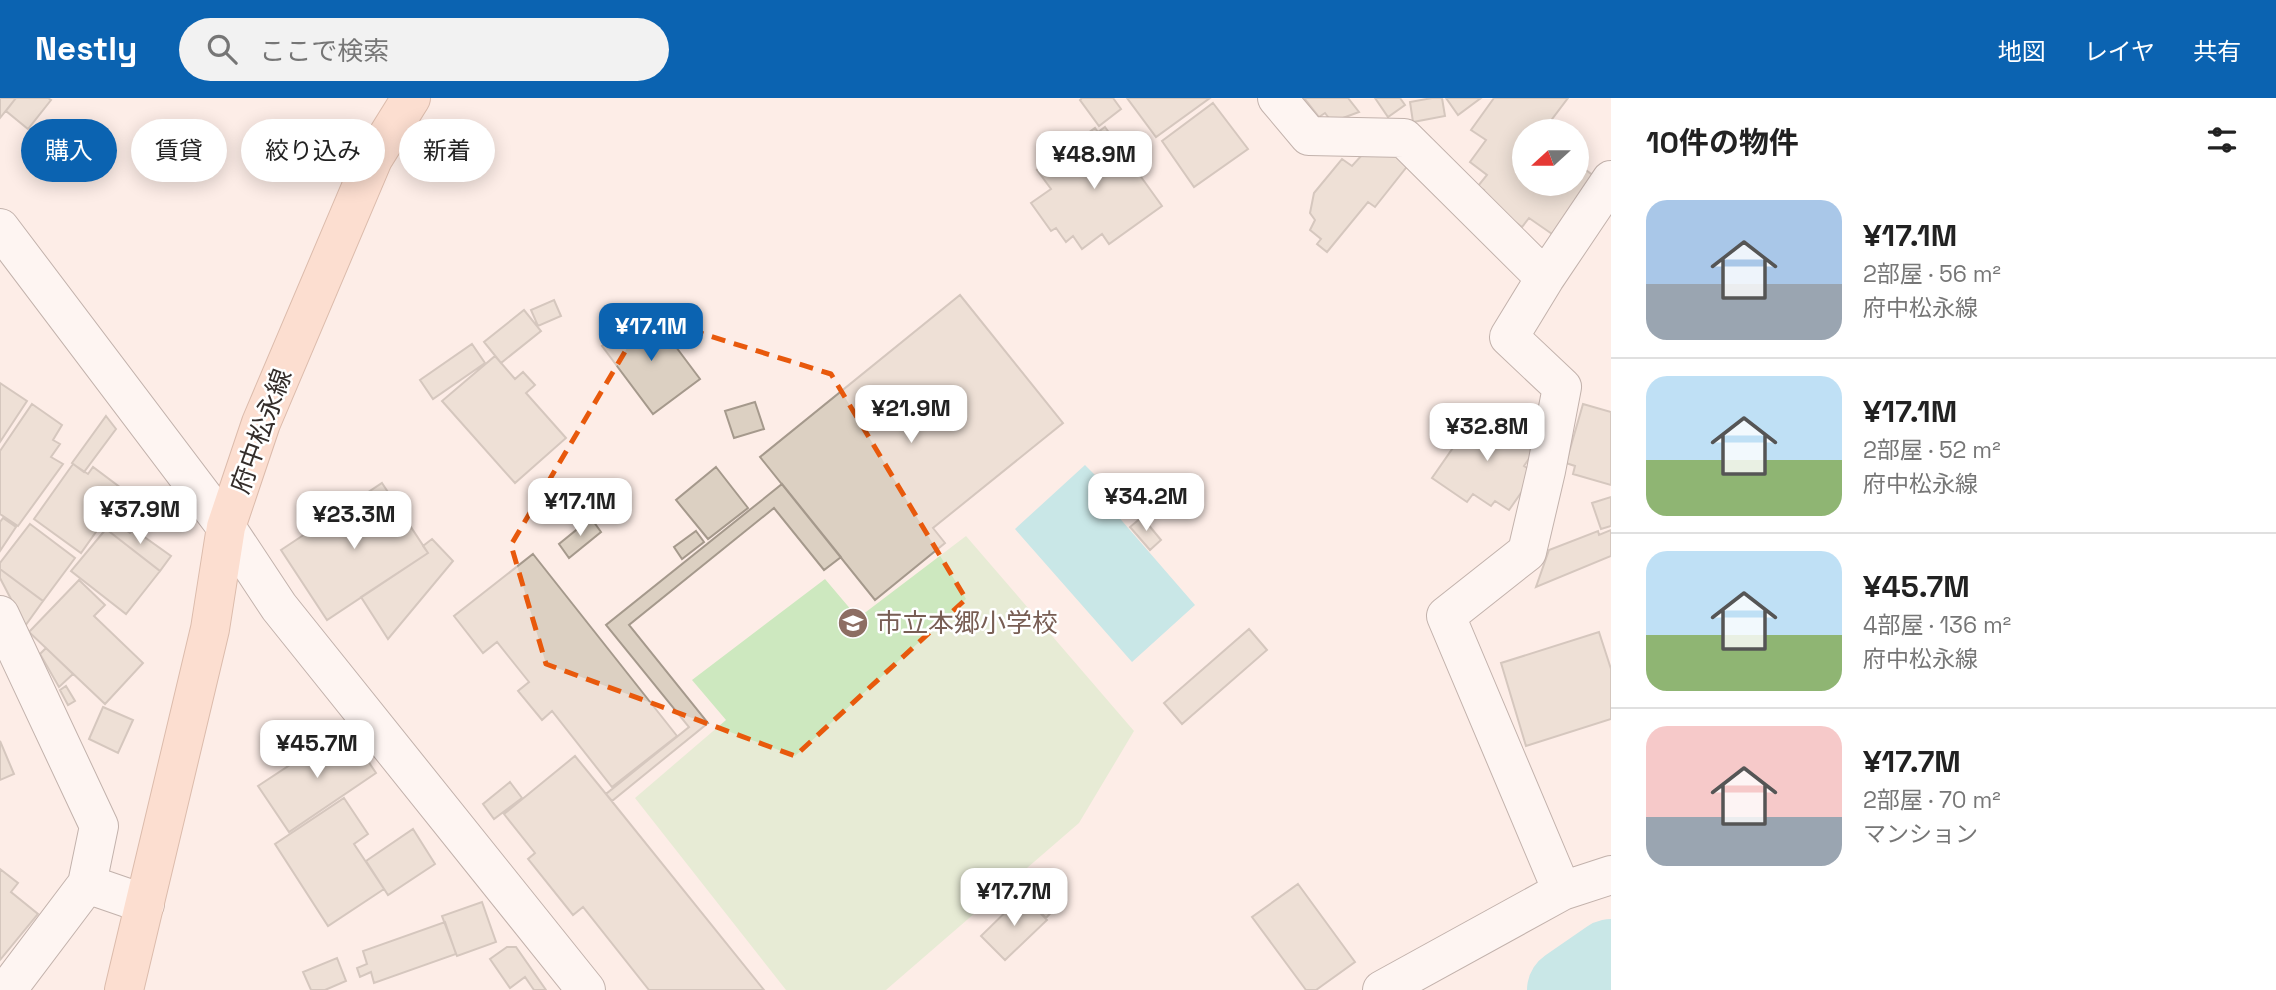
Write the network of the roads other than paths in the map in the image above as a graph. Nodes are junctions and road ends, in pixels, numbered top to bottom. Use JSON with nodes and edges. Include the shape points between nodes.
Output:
{"nodes":[{"id":1,"x":411,"y":98,"type":"edge"},
{"id":2,"x":1277,"y":98,"type":"edge"},
{"id":3,"x":1611,"y":180,"type":"edge"},
{"id":4,"x":0,"y":228,"type":"edge"},
{"id":5,"x":1545,"y":278,"type":"junction"},
{"id":6,"x":226,"y":527,"type":"junction"},
{"id":7,"x":0,"y":615,"type":"edge"},
{"id":8,"x":1611,"y":876,"type":"edge"},
{"id":9,"x":87,"y":884,"type":"junction"},
{"id":10,"x":1562,"y":891,"type":"junction"},
{"id":11,"x":145,"y":904,"type":"junction"},
{"id":12,"x":8,"y":990,"type":"edge"},
{"id":13,"x":124,"y":990,"type":"edge"},
{"id":14,"x":586,"y":990,"type":"edge"},
{"id":15,"x":1382,"y":990,"type":"edge"}],
"edges":[{"from":1,"to":6,"type":"main road","name":"府中松永線","via":[[373,159],[261,422]]},
{"from":2,"to":5,"type":"street","via":[[1309,136],[1404,138]]},
{"from":3,"to":5,"type":"street"},
{"from":4,"to":6,"type":"street"},
{"from":5,"to":10,"type":"street","via":[[1509,337],[1562,387],[1527,552],[1446,616]]},
{"from":6,"to":11,"type":"main road","name":"府中松永線","via":[[210,629]]},
{"from":6,"to":14,"type":"street","via":[[279,607]]},
{"from":7,"to":9,"type":"street","via":[[99,826]]},
{"from":8,"to":10,"type":"street"},
{"from":9,"to":11,"type":"street"},
{"from":9,"to":12,"type":"street"},
{"from":10,"to":15,"type":"street"},
{"from":11,"to":13,"type":"main road","name":"府中松永線"}]}
